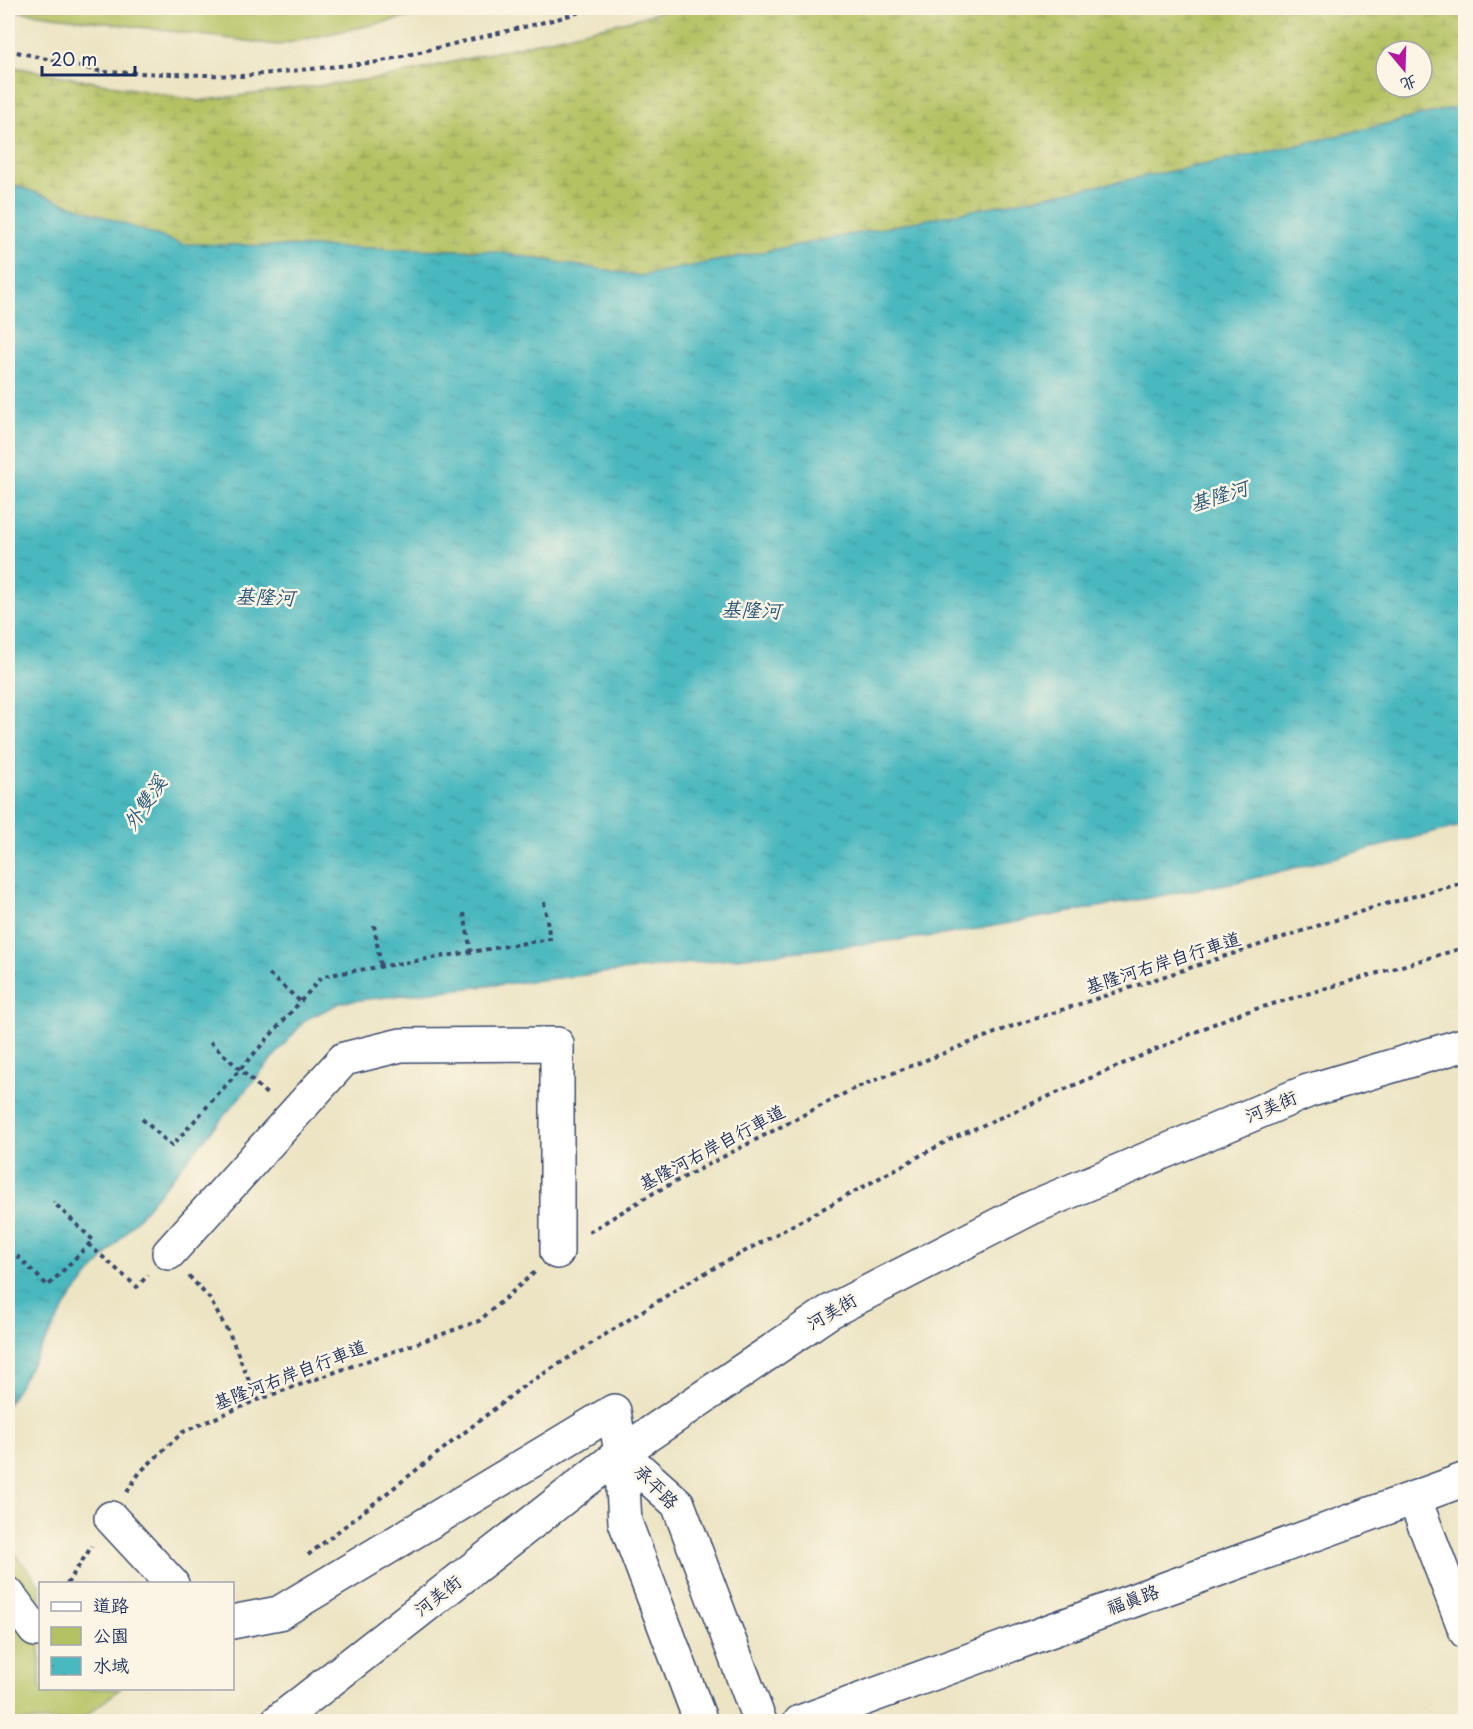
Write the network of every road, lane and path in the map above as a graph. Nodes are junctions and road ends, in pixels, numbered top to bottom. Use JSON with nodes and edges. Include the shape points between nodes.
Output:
{"nodes":[{"id":1,"x":593,"y":8,"type":"edge"},
{"id":2,"x":8,"y":50,"type":"edge"},
{"id":3,"x":1466,"y":882,"type":"edge"},
{"id":4,"x":544,"y":902,"type":"dead end"},
{"id":5,"x":464,"y":913,"type":"dead end"},
{"id":6,"x":374,"y":925,"type":"dead end"},
{"id":7,"x":1466,"y":947,"type":"edge"},
{"id":8,"x":471,"y":952,"type":"junction"},
{"id":9,"x":381,"y":967,"type":"junction"},
{"id":10,"x":269,"y":974,"type":"dead end"},
{"id":11,"x":301,"y":1002,"type":"junction"},
{"id":12,"x":210,"y":1042,"type":"dead end"},
{"id":13,"x":1466,"y":1044,"type":"edge"},
{"id":14,"x":241,"y":1069,"type":"junction"},
{"id":15,"x":142,"y":1119,"type":"dead end"},
{"id":16,"x":53,"y":1202,"type":"dead end"},
{"id":17,"x":88,"y":1244,"type":"junction"},
{"id":18,"x":557,"y":1252,"type":"junction"},
{"id":19,"x":169,"y":1253,"type":"junction"},
{"id":20,"x":17,"y":1256,"type":"dead end"},
{"id":21,"x":257,"y":1400,"type":"junction"},
{"id":22,"x":621,"y":1453,"type":"junction"},
{"id":23,"x":1466,"y":1479,"type":"edge"},
{"id":24,"x":1414,"y":1498,"type":"junction"},
{"id":25,"x":111,"y":1518,"type":"junction"},
{"id":26,"x":300,"y":1562,"type":"dead end"},
{"id":27,"x":68,"y":1582,"type":"edge"},
{"id":28,"x":170,"y":1582,"type":"edge"},
{"id":29,"x":8,"y":1594,"type":"edge"},
{"id":30,"x":234,"y":1622,"type":"edge"},
{"id":31,"x":35,"y":1630,"type":"dead end"},
{"id":32,"x":1466,"y":1632,"type":"edge"},
{"id":33,"x":277,"y":1722,"type":"edge"},
{"id":34,"x":701,"y":1722,"type":"edge"},
{"id":35,"x":760,"y":1722,"type":"edge"},
{"id":36,"x":800,"y":1722,"type":"edge"}],
"edges":[{"from":1,"to":2,"type":"path","via":[[378,62],[242,76],[103,72]]},
{"from":3,"to":18,"type":"path","name":"基隆河右岸自行車道","via":[[1375,907],[1010,1028],[855,1088],[650,1195]]},
{"from":4,"to":8,"type":"path","via":[[550,939]]},
{"from":5,"to":8,"type":"path"},
{"from":6,"to":9,"type":"path"},
{"from":7,"to":26,"type":"path","via":[[1232,1016],[949,1140],[685,1284],[521,1388]]},
{"from":8,"to":9,"type":"path"},
{"from":9,"to":11,"type":"path","via":[[323,976]]},
{"from":10,"to":11,"type":"path"},
{"from":11,"to":14,"type":"path"},
{"from":12,"to":14,"type":"path"},
{"from":13,"to":22,"type":"street","name":"河美街","via":[[1308,1091],[1031,1208],[829,1312]]},
{"from":14,"to":15,"type":"path","via":[[172,1146]]},
{"from":16,"to":17,"type":"path","via":[[93,1240]]},
{"from":17,"to":19,"type":"path","via":[[137,1287]]},
{"from":17,"to":20,"type":"path","via":[[48,1286]]},
{"from":18,"to":19,"type":"street","via":[[557,1044],[546,1044],[401,1045],[344,1059]]},
{"from":18,"to":21,"type":"path","name":"基隆河右岸自行車道","via":[[479,1321]]},
{"from":19,"to":21,"type":"path","via":[[209,1298],[231,1337]]},
{"from":21,"to":25,"type":"path","name":"基隆河右岸自行車道","via":[[183,1432],[140,1472]]},
{"from":22,"to":30,"type":"street","via":[[614,1411],[279,1613]]},
{"from":22,"to":33,"type":"street","name":"河美街"},
{"from":22,"to":34,"type":"street","name":"承平路","via":[[626,1522]]},
{"from":22,"to":35,"type":"street","name":"承平路","via":[[678,1504]]},
{"from":23,"to":24,"type":"street","name":"福真路"},
{"from":24,"to":32,"type":"street"},
{"from":24,"to":36,"type":"street","name":"福真路"},
{"from":25,"to":27,"type":"path","name":"基隆河右岸自行車道"},
{"from":25,"to":28,"type":"street"},
{"from":29,"to":31,"type":"street"}]}
